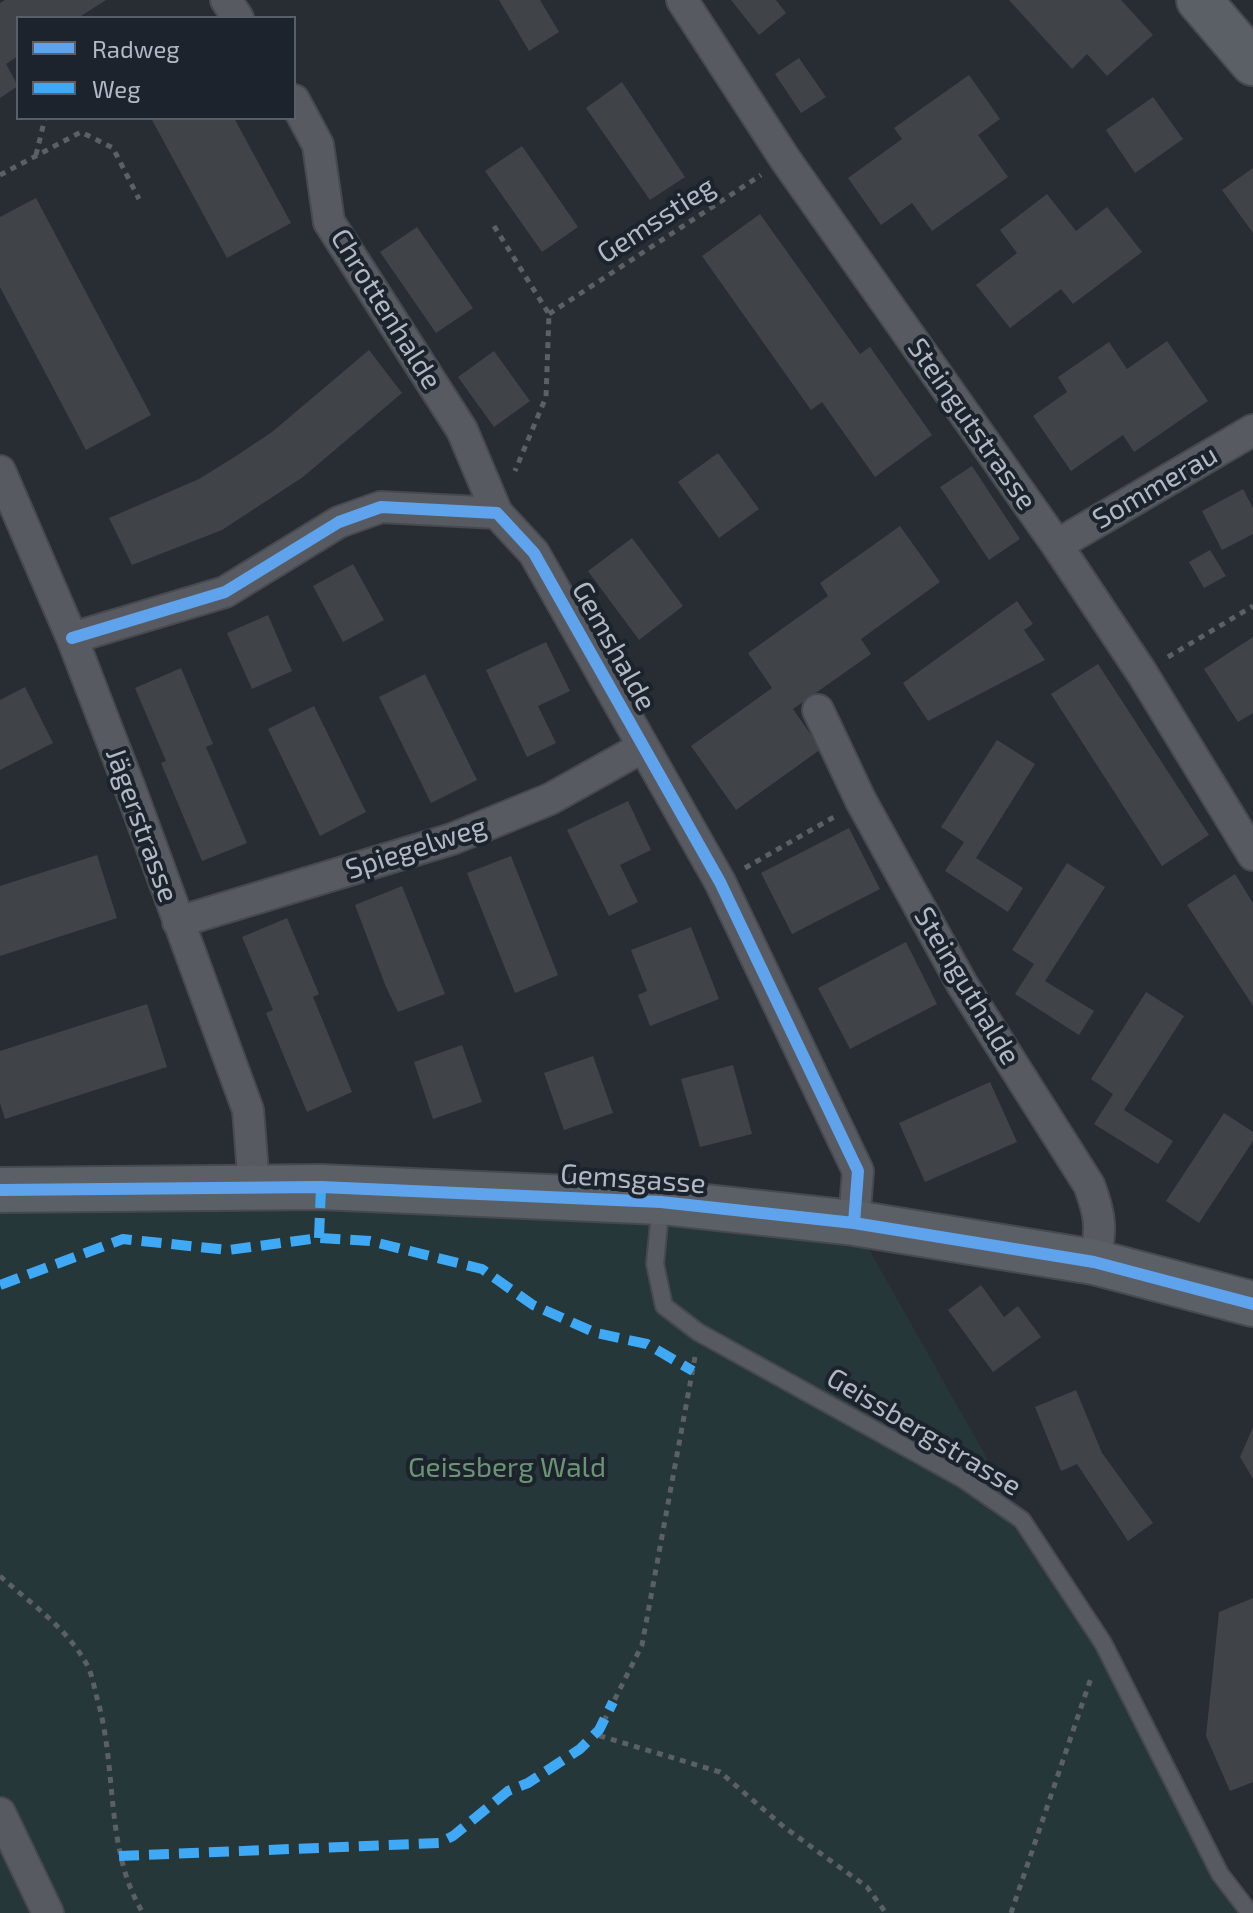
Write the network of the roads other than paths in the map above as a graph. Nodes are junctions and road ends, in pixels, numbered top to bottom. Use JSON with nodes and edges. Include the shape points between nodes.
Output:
{"nodes":[{"id":1,"x":682,"y":0,"type":"edge"},
{"id":2,"x":1199,"y":0,"type":"edge"},
{"id":3,"x":1253,"y":63,"type":"edge"},
{"id":4,"x":296,"y":104,"type":"edge"},
{"id":5,"x":1253,"y":430,"type":"edge"},
{"id":6,"x":0,"y":471,"type":"edge"},
{"id":7,"x":497,"y":513,"type":"junction"},
{"id":8,"x":1057,"y":545,"type":"junction"},
{"id":9,"x":72,"y":638,"type":"junction"},
{"id":10,"x":818,"y":710,"type":"dead end"},
{"id":11,"x":643,"y":747,"type":"junction"},
{"id":12,"x":1253,"y":855,"type":"edge"},
{"id":13,"x":178,"y":922,"type":"junction"},
{"id":14,"x":254,"y":1186,"type":"junction"},
{"id":15,"x":0,"y":1190,"type":"edge"},
{"id":16,"x":661,"y":1202,"type":"junction"},
{"id":17,"x":854,"y":1223,"type":"junction"},
{"id":18,"x":1094,"y":1262,"type":"junction"},
{"id":19,"x":1253,"y":1304,"type":"edge"},
{"id":20,"x":0,"y":1813,"type":"edge"},
{"id":21,"x":48,"y":1913,"type":"edge"},
{"id":22,"x":1250,"y":1913,"type":"edge"}],
"edges":[{"from":1,"to":8,"type":"street","name":"Steingutstrasse","via":[[785,159]]},
{"from":2,"to":3,"type":"street"},
{"from":4,"to":7,"type":"street","name":"Chrottenhalde","via":[[318,145],[329,222],[462,430]]},
{"from":5,"to":8,"type":"street","name":"Sommerau"},
{"from":6,"to":9,"type":"street","name":"Jägerstrasse"},
{"from":7,"to":9,"type":"street","via":[[381,507],[339,522],[225,592]]},
{"from":7,"to":11,"type":"street","name":"Gemshalde","via":[[534,553]]},
{"from":8,"to":12,"type":"street","name":"Steingutstrasse"},
{"from":9,"to":13,"type":"street","name":"Jägerstrasse"},
{"from":10,"to":18,"type":"street","name":"Steinguthalde","via":[[861,801],[962,984],[1089,1185],[1100,1212]]},
{"from":11,"to":13,"type":"street","name":"Spiegelweg","via":[[550,799],[452,839]]},
{"from":11,"to":17,"type":"street","name":"Gemshalde","via":[[720,882],[858,1171]]},
{"from":13,"to":14,"type":"street","name":"Jägerstrasse","via":[[248,1110]]},
{"from":14,"to":15,"type":"street","name":"Gemsgasse"},
{"from":14,"to":16,"type":"street","name":"Gemsgasse"},
{"from":16,"to":17,"type":"street","name":"Gemsgasse"},
{"from":16,"to":22,"type":"lane","name":"Geissbergstrasse","via":[[655,1264],[664,1306],[698,1332],[963,1479],[1022,1520],[1103,1643],[1220,1874]]},
{"from":17,"to":18,"type":"street","name":"Gemsgasse"},
{"from":18,"to":19,"type":"street","name":"Gemsgasse"},
{"from":20,"to":21,"type":"street"}]}
